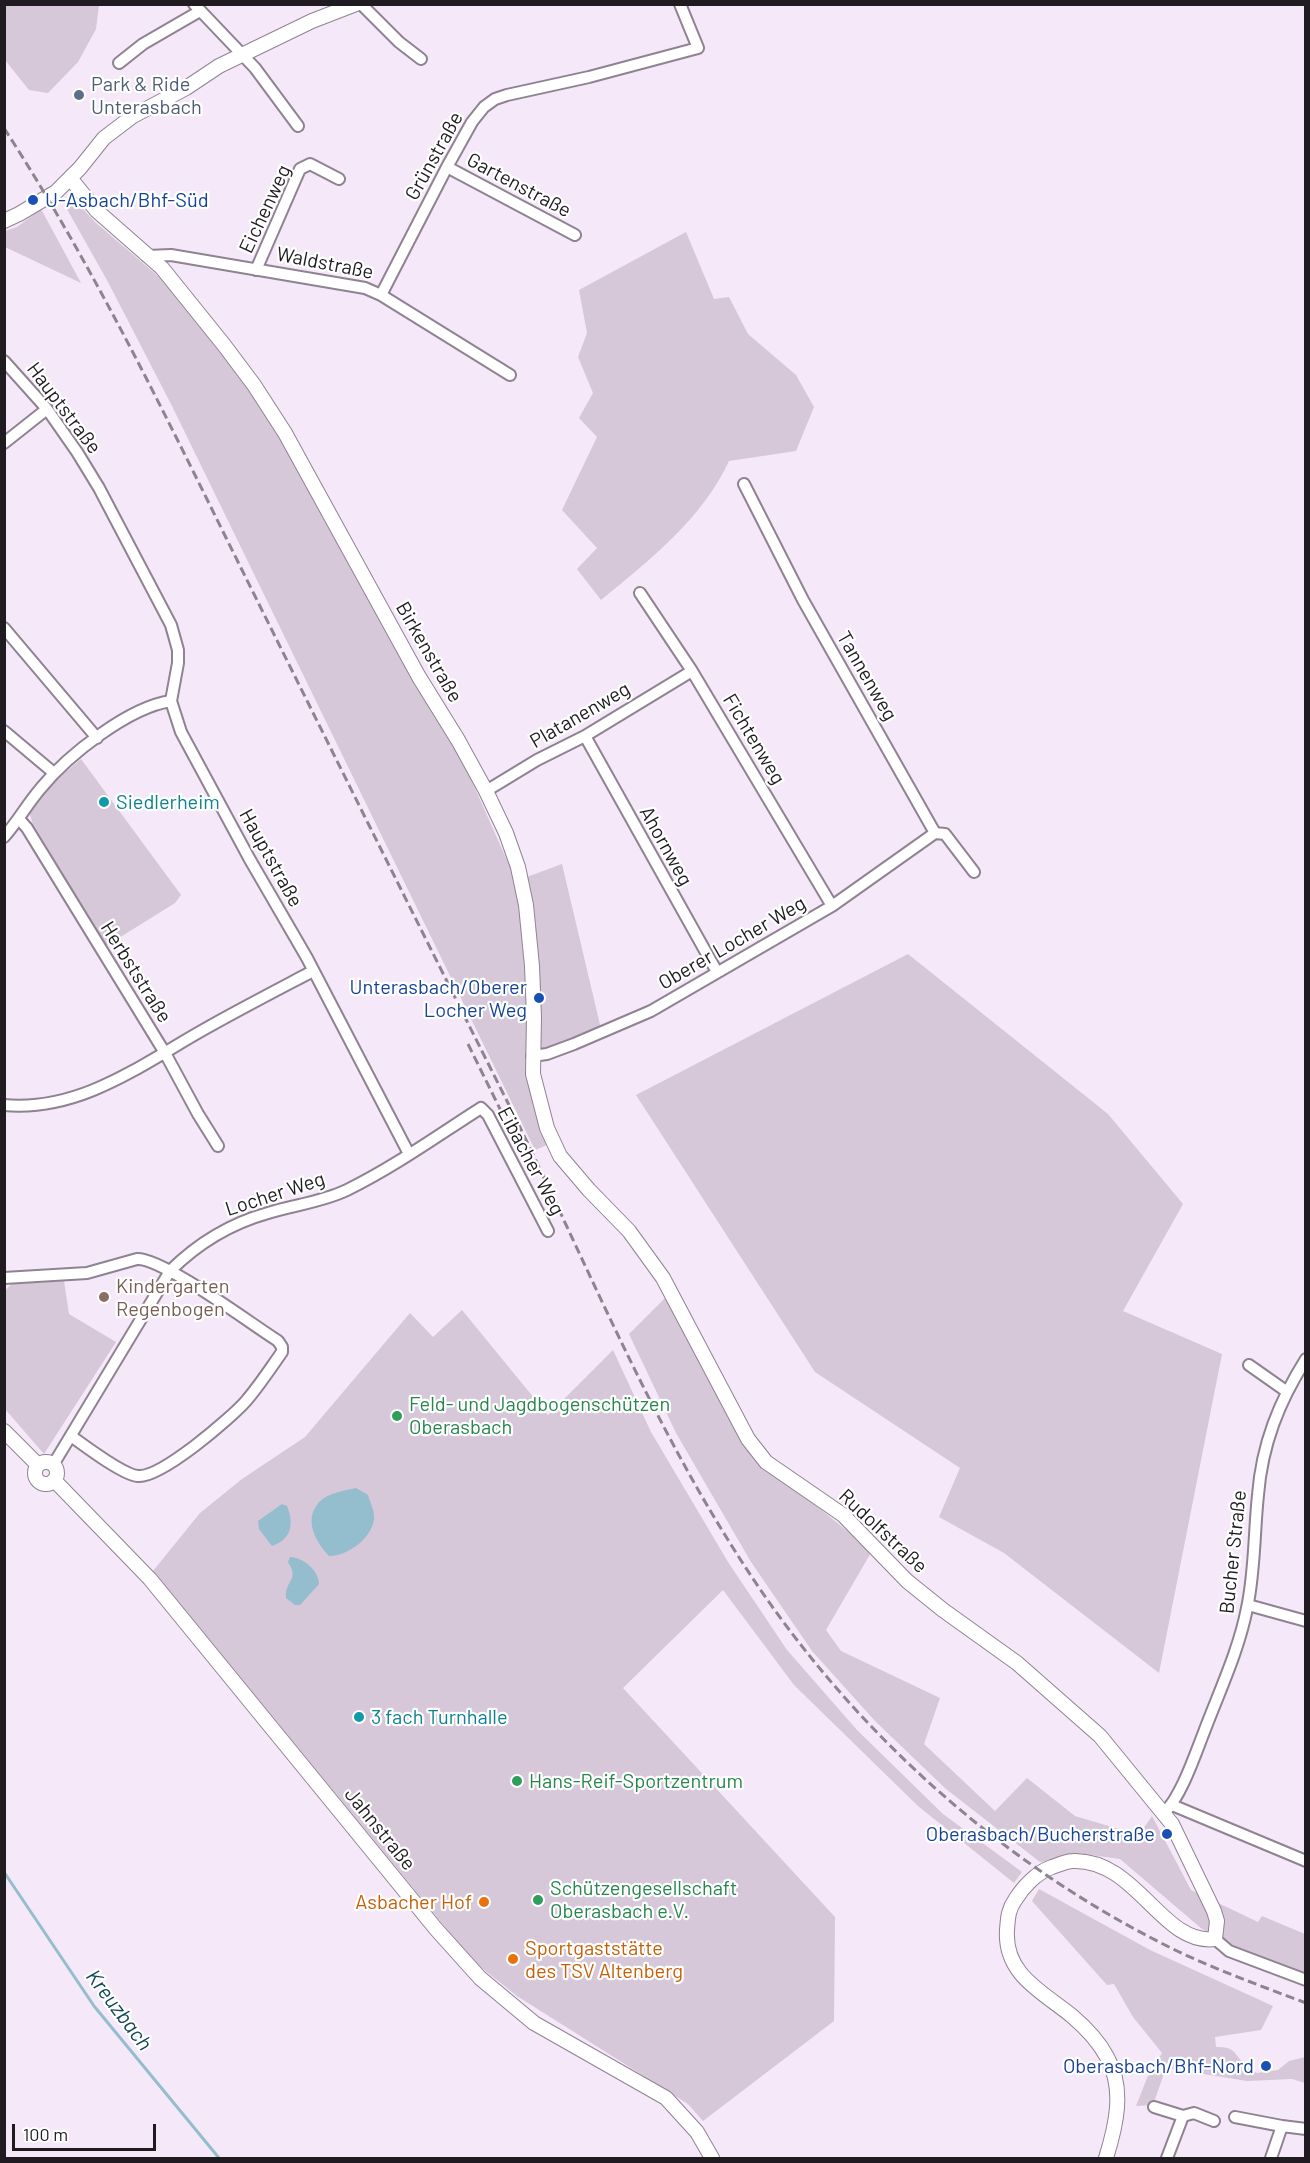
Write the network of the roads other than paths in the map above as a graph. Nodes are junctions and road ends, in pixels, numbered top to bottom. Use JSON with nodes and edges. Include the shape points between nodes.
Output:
{"nodes":[{"id":1,"x":356,"y":4,"type":"edge"},
{"id":2,"x":361,"y":4,"type":"edge"},
{"id":3,"x":680,"y":4,"type":"edge"},
{"id":4,"x":197,"y":8,"type":"edge"},
{"id":5,"x":242,"y":55,"type":"junction"},
{"id":6,"x":421,"y":59,"type":"dead end"},
{"id":7,"x":119,"y":63,"type":"dead end"},
{"id":8,"x":298,"y":126,"type":"dead end"},
{"id":9,"x":447,"y":167,"type":"junction"},
{"id":10,"x":70,"y":178,"type":"junction"},
{"id":11,"x":339,"y":178,"type":"dead end"},
{"id":12,"x":4,"y":221,"type":"edge"},
{"id":13,"x":575,"y":235,"type":"dead end"},
{"id":14,"x":147,"y":256,"type":"junction"},
{"id":15,"x":256,"y":270,"type":"junction"},
{"id":16,"x":381,"y":295,"type":"junction"},
{"id":17,"x":4,"y":361,"type":"edge"},
{"id":18,"x":510,"y":375,"type":"dead end"},
{"id":19,"x":47,"y":409,"type":"junction"},
{"id":20,"x":4,"y":443,"type":"edge"},
{"id":21,"x":744,"y":484,"type":"dead end"},
{"id":22,"x":640,"y":593,"type":"dead end"},
{"id":23,"x":4,"y":628,"type":"edge"},
{"id":24,"x":692,"y":670,"type":"junction"},
{"id":25,"x":171,"y":701,"type":"junction"},
{"id":26,"x":4,"y":731,"type":"edge"},
{"id":27,"x":585,"y":736,"type":"junction"},
{"id":28,"x":97,"y":738,"type":"junction"},
{"id":29,"x":54,"y":773,"type":"junction"},
{"id":30,"x":486,"y":790,"type":"junction"},
{"id":31,"x":19,"y":819,"type":"junction"},
{"id":32,"x":935,"y":833,"type":"junction"},
{"id":33,"x":4,"y":837,"type":"edge"},
{"id":34,"x":974,"y":872,"type":"dead end"},
{"id":35,"x":832,"y":906,"type":"junction"},
{"id":36,"x":313,"y":971,"type":"junction"},
{"id":37,"x":717,"y":972,"type":"junction"},
{"id":38,"x":165,"y":1053,"type":"junction"},
{"id":39,"x":532,"y":1056,"type":"junction"},
{"id":40,"x":4,"y":1105,"type":"edge"},
{"id":41,"x":481,"y":1108,"type":"joint"},
{"id":42,"x":218,"y":1146,"type":"dead end"},
{"id":43,"x":409,"y":1154,"type":"junction"},
{"id":44,"x":548,"y":1231,"type":"dead end"},
{"id":45,"x":170,"y":1271,"type":"junction"},
{"id":46,"x":4,"y":1278,"type":"edge"},
{"id":47,"x":1305,"y":1359,"type":"edge"},
{"id":48,"x":1249,"y":1365,"type":"dead end"},
{"id":49,"x":1286,"y":1392,"type":"junction"},
{"id":50,"x":4,"y":1431,"type":"edge"},
{"id":51,"x":70,"y":1436,"type":"junction"},
{"id":52,"x":54,"y":1465,"type":"junction"},
{"id":53,"x":38,"y":1466,"type":"junction"},
{"id":54,"x":54,"y":1480,"type":"junction"},
{"id":55,"x":1248,"y":1605,"type":"junction"},
{"id":56,"x":1305,"y":1621,"type":"edge"},
{"id":57,"x":1168,"y":1809,"type":"junction"},
{"id":58,"x":1305,"y":1861,"type":"edge"},
{"id":59,"x":1215,"y":1939,"type":"junction"},
{"id":60,"x":1305,"y":1980,"type":"edge"},
{"id":61,"x":1154,"y":2106,"type":"dead end"},
{"id":62,"x":1183,"y":2116,"type":"junction"},
{"id":63,"x":1234,"y":2117,"type":"dead end"},
{"id":64,"x":1214,"y":2121,"type":"dead end"},
{"id":65,"x":1282,"y":2126,"type":"junction"},
{"id":66,"x":1305,"y":2129,"type":"edge"},
{"id":67,"x":712,"y":2158,"type":"edge"},
{"id":68,"x":1106,"y":2158,"type":"edge"},
{"id":69,"x":1167,"y":2158,"type":"edge"},
{"id":70,"x":1271,"y":2158,"type":"edge"}],
"edges":[{"from":1,"to":5,"type":"street"},
{"from":2,"to":6,"type":"street"},
{"from":3,"to":9,"type":"street","name":"Grünstraße","via":[[698,48],[495,99],[472,122]]},
{"from":4,"to":5,"type":"street"},
{"from":4,"to":7,"type":"street"},
{"from":5,"to":8,"type":"street"},
{"from":5,"to":10,"type":"street","via":[[123,122]]},
{"from":9,"to":13,"type":"street","name":"Gartenstraße"},
{"from":9,"to":16,"type":"street","name":"Grünstraße"},
{"from":10,"to":12,"type":"street","via":[[38,204]]},
{"from":10,"to":14,"type":"street","via":[[97,211]]},
{"from":11,"to":15,"type":"street","name":"Eichenweg","via":[[310,164],[300,169]]},
{"from":14,"to":15,"type":"street","name":"Waldstraße","via":[[171,255]]},
{"from":14,"to":30,"type":"street","name":"Birkenstraße","via":[[191,303],[248,377],[285,434],[418,677]]},
{"from":15,"to":16,"type":"street","name":"Waldstraße","via":[[365,288]]},
{"from":16,"to":18,"type":"street","name":"Waldstraße"},
{"from":17,"to":19,"type":"street","name":"Hauptstraße"},
{"from":19,"to":20,"type":"street"},
{"from":19,"to":25,"type":"street","name":"Hauptstraße","via":[[99,488],[171,625],[178,650]]},
{"from":21,"to":32,"type":"street","name":"Tannenweg","via":[[803,600]]},
{"from":22,"to":24,"type":"street","name":"Fichtenweg"},
{"from":23,"to":28,"type":"street"},
{"from":24,"to":27,"type":"street","name":"Platanenweg"},
{"from":24,"to":35,"type":"street","name":"Fichtenweg"},
{"from":25,"to":28,"type":"street","via":[[143,708]]},
{"from":25,"to":36,"type":"street","name":"Hauptstraße","via":[[181,732]]},
{"from":26,"to":29,"type":"street"},
{"from":27,"to":30,"type":"street","name":"Platanenweg"},
{"from":27,"to":37,"type":"street","name":"Ahornweg"},
{"from":28,"to":29,"type":"street"},
{"from":29,"to":31,"type":"street"},
{"from":30,"to":39,"type":"street","name":"Birkenstraße","via":[[518,867],[526,905],[532,957]]},
{"from":31,"to":33,"type":"street"},
{"from":31,"to":38,"type":"street","name":"Herbststraße"},
{"from":32,"to":34,"type":"street","name":"Tannenweg","via":[[945,834]]},
{"from":32,"to":35,"type":"street","name":"Oberer Locher Weg"},
{"from":35,"to":37,"type":"street","name":"Oberer Locher Weg"},
{"from":36,"to":38,"type":"street"},
{"from":36,"to":43,"type":"street","name":"Hauptstraße"},
{"from":37,"to":39,"type":"street","name":"Oberer Locher Weg","via":[[642,1015],[574,1044]]},
{"from":38,"to":40,"type":"street","via":[[85,1094],[59,1102]]},
{"from":38,"to":42,"type":"street","name":"Herbststraße"},
{"from":39,"to":57,"type":"street","name":"Rudolfstraße","via":[[547,1128],[560,1156],[629,1231],[663,1278],[748,1439],[766,1462],[843,1515],[907,1581],[1017,1663],[1100,1736]]},
{"from":41,"to":43,"type":"street","name":"Locher Weg"},
{"from":41,"to":44,"type":"street","name":"Eibacher Weg"},
{"from":43,"to":45,"type":"street","name":"Locher Weg","via":[[339,1193],[229,1227],[194,1248]]},
{"from":45,"to":46,"type":"street","via":[[153,1261],[137,1258],[87,1273]]},
{"from":45,"to":51,"type":"street","name":"Locher Weg"},
{"from":45,"to":51,"type":"street","via":[[278,1341],[282,1352],[246,1402],[167,1465],[146,1476],[130,1474]]},
{"from":47,"to":49,"type":"street","name":"Bucher Straße"},
{"from":48,"to":49,"type":"street"},
{"from":49,"to":55,"type":"street","name":"Bucher Straße","via":[[1265,1447]]},
{"from":50,"to":53,"type":"street","name":"Jahnstraße"},
{"from":51,"to":52,"type":"street","name":"Locher Weg"},
{"from":52,"to":53,"type":"street","via":[[48,1462]]},
{"from":52,"to":54,"type":"street"},
{"from":53,"to":54,"type":"street","name":"Jahnstraße","via":[[38,1480],[48,1484]]},
{"from":54,"to":67,"type":"street","name":"Jahnstraße","via":[[150,1578],[480,1978],[534,2023],[666,2098],[697,2132]]},
{"from":55,"to":56,"type":"street"},
{"from":55,"to":57,"type":"street","name":"Bucher Straße","via":[[1199,1744]]},
{"from":57,"to":58,"type":"street"},
{"from":57,"to":59,"type":"street","name":"Rudolfstraße","via":[[1214,1911]]},
{"from":59,"to":60,"type":"street","via":[[1229,1951]]},
{"from":59,"to":68,"type":"street","via":[[1192,1936],[1173,1925],[1127,1881],[1110,1868],[1091,1862],[1071,1861],[1046,1869],[1023,1888],[1009,1910],[1006,1939],[1015,1966],[1034,1988],[1092,2035],[1108,2058],[1118,2108]]},
{"from":61,"to":62,"type":"street"},
{"from":62,"to":64,"type":"street","via":[[1194,2114]]},
{"from":62,"to":69,"type":"street"},
{"from":63,"to":65,"type":"street"},
{"from":65,"to":66,"type":"street"},
{"from":65,"to":70,"type":"street"}]}
